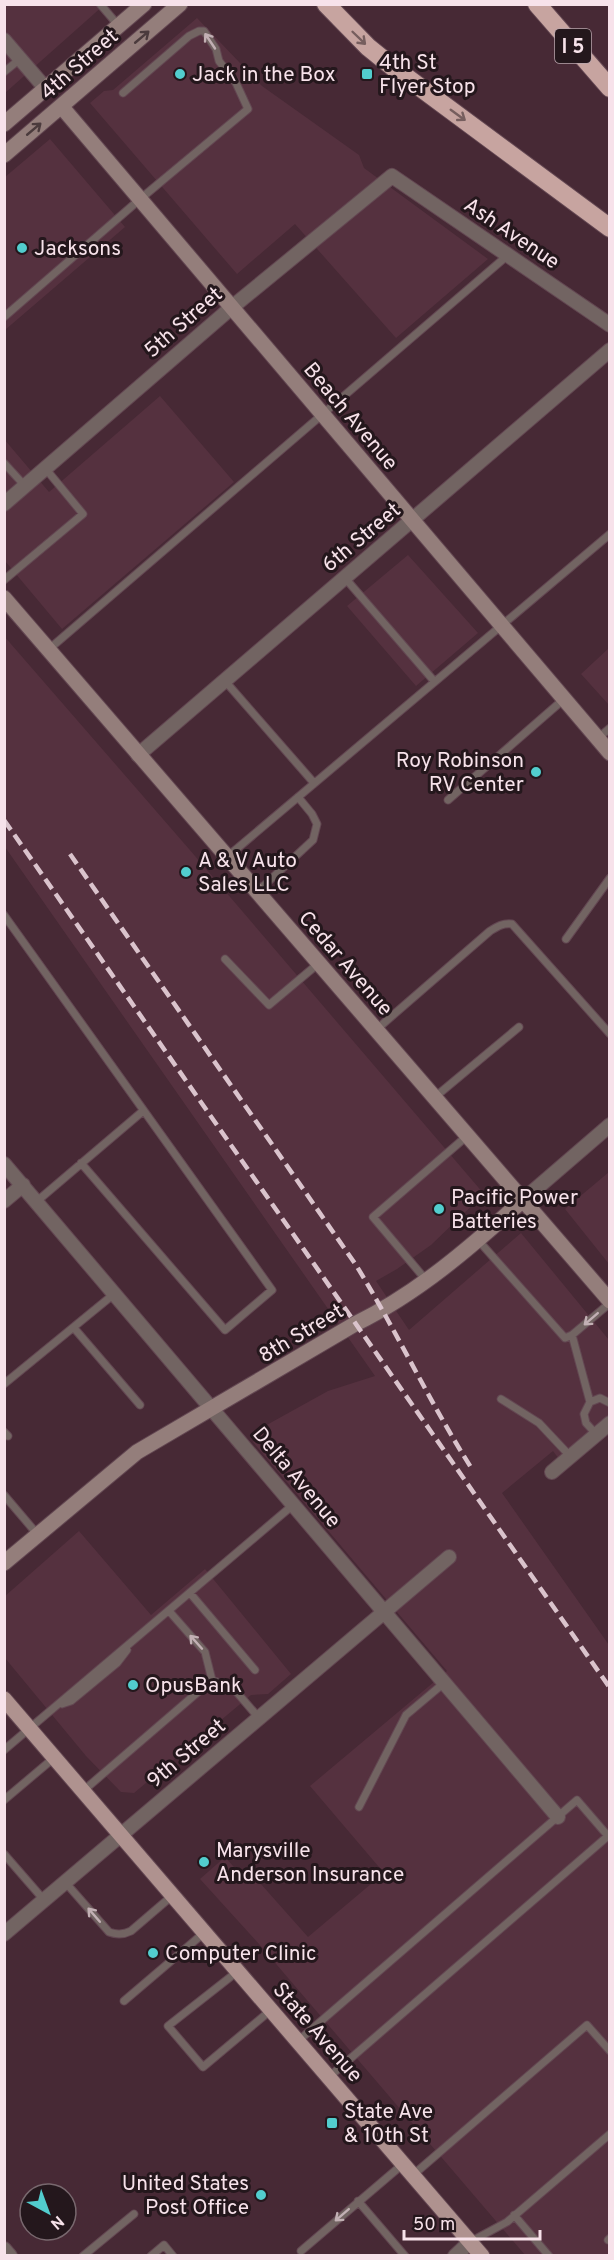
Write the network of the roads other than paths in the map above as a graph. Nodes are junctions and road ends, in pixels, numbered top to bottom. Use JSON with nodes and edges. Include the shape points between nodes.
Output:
{"nodes":[{"id":1,"x":100,"y":4,"type":"edge"},
{"id":2,"x":144,"y":4,"type":"edge"},
{"id":3,"x":180,"y":4,"type":"edge"},
{"id":4,"x":326,"y":4,"type":"edge"},
{"id":5,"x":537,"y":4,"type":"edge"},
{"id":6,"x":119,"y":27,"type":"junction"},
{"id":7,"x":4,"y":40,"type":"edge"},
{"id":8,"x":20,"y":58,"type":"junction"},
{"id":9,"x":4,"y":72,"type":"edge"},
{"id":10,"x":609,"y":88,"type":"edge"},
{"id":11,"x":46,"y":89,"type":"junction"},
{"id":12,"x":123,"y":93,"type":"dead end"},
{"id":13,"x":61,"y":106,"type":"junction"},
{"id":14,"x":4,"y":124,"type":"edge"},
{"id":15,"x":4,"y":155,"type":"edge"},
{"id":16,"x":392,"y":176,"type":"joint"},
{"id":17,"x":140,"y":200,"type":"junction"},
{"id":18,"x":609,"y":228,"type":"edge"},
{"id":19,"x":508,"y":255,"type":"junction"},
{"id":20,"x":231,"y":308,"type":"junction"},
{"id":21,"x":4,"y":317,"type":"edge"},
{"id":22,"x":609,"y":325,"type":"edge"},
{"id":23,"x":609,"y":350,"type":"edge"},
{"id":24,"x":321,"y":414,"type":"junction"},
{"id":25,"x":4,"y":463,"type":"edge"},
{"id":26,"x":45,"y":468,"type":"junction"},
{"id":27,"x":25,"y":486,"type":"junction"},
{"id":28,"x":4,"y":504,"type":"edge"},
{"id":29,"x":412,"y":521,"type":"junction"},
{"id":30,"x":609,"y":534,"type":"edge"},
{"id":31,"x":345,"y":578,"type":"junction"},
{"id":32,"x":4,"y":580,"type":"edge"},
{"id":33,"x":4,"y":598,"type":"edge"},
{"id":34,"x":500,"y":625,"type":"junction"},
{"id":35,"x":48,"y":650,"type":"junction"},
{"id":36,"x":225,"y":681,"type":"junction"},
{"id":37,"x":434,"y":681,"type":"junction"},
{"id":38,"x":564,"y":699,"type":"junction"},
{"id":39,"x":609,"y":728,"type":"edge"},
{"id":40,"x":597,"y":738,"type":"junction"},
{"id":41,"x":609,"y":753,"type":"edge"},
{"id":42,"x":138,"y":755,"type":"junction"},
{"id":43,"x":315,"y":783,"type":"junction"},
{"id":44,"x":298,"y":797,"type":"junction"},
{"id":45,"x":448,"y":800,"type":"dead end"},
{"id":46,"x":227,"y":857,"type":"junction"},
{"id":47,"x":609,"y":878,"type":"edge"},
{"id":48,"x":257,"y":892,"type":"junction"},
{"id":49,"x":5,"y":917,"type":"edge"},
{"id":50,"x":566,"y":939,"type":"dead end"},
{"id":51,"x":225,"y":958,"type":"dead end"},
{"id":52,"x":319,"y":963,"type":"junction"},
{"id":53,"x":519,"y":1027,"type":"dead end"},
{"id":54,"x":376,"y":1030,"type":"junction"},
{"id":55,"x":609,"y":1034,"type":"edge"},
{"id":56,"x":435,"y":1097,"type":"junction"},
{"id":57,"x":143,"y":1111,"type":"junction"},
{"id":58,"x":609,"y":1125,"type":"edge"},
{"id":59,"x":467,"y":1136,"type":"junction"},
{"id":60,"x":81,"y":1163,"type":"junction"},
{"id":61,"x":4,"y":1164,"type":"edge"},
{"id":62,"x":23,"y":1185,"type":"junction"},
{"id":63,"x":523,"y":1200,"type":"junction"},
{"id":64,"x":4,"y":1201,"type":"edge"},
{"id":65,"x":36,"y":1202,"type":"junction"},
{"id":66,"x":478,"y":1240,"type":"junction"},
{"id":67,"x":426,"y":1280,"type":"junction"},
{"id":68,"x":114,"y":1294,"type":"junction"},
{"id":69,"x":609,"y":1302,"type":"edge"},
{"id":70,"x":74,"y":1328,"type":"junction"},
{"id":71,"x":572,"y":1335,"type":"junction"},
{"id":72,"x":4,"y":1384,"type":"edge"},
{"id":73,"x":501,"y":1399,"type":"dead end"},
{"id":74,"x":590,"y":1402,"type":"junction"},
{"id":75,"x":609,"y":1403,"type":"edge"},
{"id":76,"x":140,"y":1405,"type":"dead end"},
{"id":77,"x":212,"y":1410,"type":"junction"},
{"id":78,"x":609,"y":1423,"type":"edge"},
{"id":79,"x":596,"y":1434,"type":"junction"},
{"id":80,"x":570,"y":1456,"type":"junction"},
{"id":81,"x":552,"y":1472,"type":"dead end"},
{"id":82,"x":4,"y":1495,"type":"edge"},
{"id":83,"x":293,"y":1505,"type":"junction"},
{"id":84,"x":38,"y":1535,"type":"junction"},
{"id":85,"x":449,"y":1557,"type":"dead end"},
{"id":86,"x":4,"y":1563,"type":"edge"},
{"id":87,"x":190,"y":1593,"type":"junction"},
{"id":88,"x":169,"y":1611,"type":"junction"},
{"id":89,"x":384,"y":1612,"type":"junction"},
{"id":90,"x":255,"y":1670,"type":"dead end"},
{"id":91,"x":212,"y":1680,"type":"junction"},
{"id":92,"x":444,"y":1683,"type":"junction"},
{"id":93,"x":5,"y":1701,"type":"edge"},
{"id":94,"x":259,"y":1718,"type":"junction"},
{"id":95,"x":30,"y":1729,"type":"junction"},
{"id":96,"x":4,"y":1750,"type":"edge"},
{"id":97,"x":55,"y":1757,"type":"junction"},
{"id":98,"x":83,"y":1791,"type":"junction"},
{"id":99,"x":4,"y":1800,"type":"edge"},
{"id":100,"x":359,"y":1807,"type":"dead end"},
{"id":101,"x":558,"y":1817,"type":"junction"},
{"id":102,"x":121,"y":1835,"type":"junction"},
{"id":103,"x":4,"y":1854,"type":"edge"},
{"id":104,"x":65,"y":1882,"type":"junction"},
{"id":105,"x":173,"y":1895,"type":"junction"},
{"id":106,"x":44,"y":1900,"type":"junction"},
{"id":107,"x":205,"y":1932,"type":"junction"},
{"id":108,"x":4,"y":1934,"type":"edge"},
{"id":109,"x":238,"y":1971,"type":"junction"},
{"id":110,"x":124,"y":2001,"type":"dead end"},
{"id":111,"x":271,"y":2010,"type":"junction"},
{"id":112,"x":298,"y":2041,"type":"junction"},
{"id":113,"x":609,"y":2051,"type":"edge"},
{"id":114,"x":329,"y":2077,"type":"junction"},
{"id":115,"x":609,"y":2134,"type":"edge"},
{"id":116,"x":408,"y":2169,"type":"junction"},
{"id":117,"x":358,"y":2201,"type":"junction"},
{"id":118,"x":134,"y":2214,"type":"dead end"},
{"id":119,"x":514,"y":2216,"type":"junction"},
{"id":120,"x":470,"y":2242,"type":"junction"},
{"id":121,"x":4,"y":2249,"type":"edge"},
{"id":122,"x":301,"y":2251,"type":"dead end"},
{"id":123,"x":10,"y":2256,"type":"edge"},
{"id":124,"x":83,"y":2256,"type":"edge"},
{"id":125,"x":151,"y":2256,"type":"edge"},
{"id":126,"x":173,"y":2256,"type":"edge"},
{"id":127,"x":405,"y":2256,"type":"edge"},
{"id":128,"x":455,"y":2256,"type":"edge"},
{"id":129,"x":482,"y":2256,"type":"edge"},
{"id":130,"x":549,"y":2256,"type":"edge"}],
"edges":[{"from":1,"to":6,"type":"lane"},
{"from":2,"to":6,"type":"street","name":"4th Street"},
{"from":13,"to":3,"type":"street","name":"4th Street","one_way":true},
{"from":4,"to":18,"type":"highway","one_way":true,"via":[[394,68]]},
{"from":5,"to":10,"type":"highway","number":"I 5"},
{"from":6,"to":11,"type":"street","name":"4th Street"},
{"from":7,"to":8,"type":"street"},
{"from":8,"to":9,"type":"lane"},
{"from":8,"to":11,"type":"street"},
{"from":11,"to":14,"type":"street","name":"4th Street"},
{"from":17,"to":12,"type":"lane","one_way":true,"via":[[248,109],[204,31],[189,36]]},
{"from":15,"to":13,"type":"street","name":"4th Street","one_way":true},
{"from":13,"to":17,"type":"street","name":"Beach Avenue"},
{"from":16,"to":19,"type":"street","name":"Ash Avenue"},
{"from":16,"to":20,"type":"street","name":"5th Street"},
{"from":17,"to":20,"type":"street","name":"Beach Avenue"},
{"from":17,"to":21,"type":"lane"},
{"from":19,"to":22,"type":"street","name":"Ash Avenue"},
{"from":19,"to":24,"type":"lane"},
{"from":20,"to":24,"type":"street","name":"Beach Avenue"},
{"from":20,"to":26,"type":"street","name":"5th Street"},
{"from":23,"to":29,"type":"street","name":"6th Street"},
{"from":24,"to":29,"type":"street","name":"Beach Avenue"},
{"from":24,"to":35,"type":"lane"},
{"from":25,"to":27,"type":"lane"},
{"from":26,"to":27,"type":"street","name":"5th Street"},
{"from":26,"to":32,"type":"lane","via":[[83,514]]},
{"from":27,"to":28,"type":"street","name":"5th Street"},
{"from":29,"to":31,"type":"street","name":"6th Street"},
{"from":29,"to":34,"type":"street","name":"Beach Avenue"},
{"from":30,"to":34,"type":"lane"},
{"from":31,"to":36,"type":"street","name":"6th Street"},
{"from":31,"to":37,"type":"lane"},
{"from":33,"to":35,"type":"street","name":"Cedar Avenue"},
{"from":34,"to":37,"type":"lane"},
{"from":34,"to":38,"type":"street","name":"Beach Avenue"},
{"from":35,"to":42,"type":"street","name":"Cedar Avenue"},
{"from":36,"to":42,"type":"street","name":"6th Street"},
{"from":36,"to":43,"type":"lane"},
{"from":37,"to":43,"type":"lane"},
{"from":38,"to":40,"type":"street","name":"Beach Avenue"},
{"from":38,"to":45,"type":"lane"},
{"from":39,"to":40,"type":"lane"},
{"from":40,"to":41,"type":"street","name":"Beach Avenue"},
{"from":42,"to":46,"type":"street","name":"Cedar Avenue"},
{"from":43,"to":44,"type":"lane"},
{"from":44,"to":46,"type":"lane"},
{"from":44,"to":48,"type":"lane","via":[[317,824],[313,840]]},
{"from":46,"to":48,"type":"street","name":"Cedar Avenue"},
{"from":47,"to":50,"type":"lane"},
{"from":48,"to":52,"type":"street","name":"Cedar Avenue"},
{"from":49,"to":57,"type":"lane"},
{"from":51,"to":52,"type":"lane","via":[[269,1005]]},
{"from":52,"to":54,"type":"street","name":"Cedar Avenue"},
{"from":53,"to":56,"type":"lane"},
{"from":54,"to":55,"type":"lane","via":[[490,931],[507,923],[512,924]]},
{"from":54,"to":56,"type":"street","name":"Cedar Avenue"},
{"from":56,"to":59,"type":"street","name":"Cedar Avenue"},
{"from":57,"to":60,"type":"lane"},
{"from":57,"to":60,"type":"lane","via":[[272,1290],[225,1330]]},
{"from":58,"to":63,"type":"street","name":"8th Street"},
{"from":59,"to":63,"type":"street","name":"Cedar Avenue"},
{"from":59,"to":67,"type":"lane","via":[[373,1217]]},
{"from":60,"to":65,"type":"lane"},
{"from":61,"to":62,"type":"street","name":"Delta Avenue"},
{"from":62,"to":64,"type":"street"},
{"from":62,"to":65,"type":"street","name":"Delta Avenue"},
{"from":63,"to":66,"type":"street","name":"8th Street"},
{"from":63,"to":69,"type":"street","name":"Cedar Avenue"},
{"from":65,"to":68,"type":"street","name":"Delta Avenue"},
{"from":66,"to":67,"type":"street","name":"8th Street"},
{"from":66,"to":71,"type":"lane","via":[[565,1338]]},
{"from":67,"to":77,"type":"street","name":"8th Street","via":[[383,1310]]},
{"from":68,"to":70,"type":"lane"},
{"from":68,"to":77,"type":"street","name":"Delta Avenue"},
{"from":69,"to":71,"type":"lane","one_way":true},
{"from":70,"to":72,"type":"lane"},
{"from":70,"to":76,"type":"lane"},
{"from":71,"to":74,"type":"lane"},
{"from":73,"to":80,"type":"lane","via":[[539,1423]]},
{"from":74,"to":75,"type":"lane","via":[[600,1398]]},
{"from":74,"to":79,"type":"lane","via":[[584,1414]]},
{"from":77,"to":83,"type":"street","name":"Delta Avenue"},
{"from":77,"to":84,"type":"street","name":"8th Street","via":[[137,1452]]},
{"from":78,"to":79,"type":"street"},
{"from":79,"to":80,"type":"street"},
{"from":80,"to":81,"type":"street"},
{"from":82,"to":84,"type":"lane"},
{"from":83,"to":87,"type":"lane"},
{"from":83,"to":89,"type":"street","name":"Delta Avenue"},
{"from":84,"to":86,"type":"street","name":"8th Street"},
{"from":85,"to":89,"type":"street","name":"9th Street"},
{"from":87,"to":88,"type":"lane"},
{"from":87,"to":90,"type":"lane"},
{"from":91,"to":88,"type":"lane","one_way":true,"via":[[205,1652]]},
{"from":88,"to":95,"type":"lane","via":[[136,1639],[117,1663]]},
{"from":89,"to":92,"type":"street","name":"Delta Avenue"},
{"from":89,"to":94,"type":"street","name":"9th Street"},
{"from":91,"to":94,"type":"lane","via":[[234,1689]]},
{"from":91,"to":98,"type":"lane"},
{"from":92,"to":100,"type":"lane","via":[[406,1715]]},
{"from":92,"to":101,"type":"street","name":"Delta Avenue"},
{"from":93,"to":95,"type":"main road","name":"State Avenue"},
{"from":94,"to":102,"type":"street","name":"9th Street"},
{"from":95,"to":96,"type":"lane"},
{"from":95,"to":97,"type":"main road","name":"State Avenue"},
{"from":97,"to":98,"type":"main road","name":"State Avenue"},
{"from":97,"to":99,"type":"lane"},
{"from":98,"to":102,"type":"main road","name":"State Avenue"},
{"from":101,"to":112,"type":"lane"},
{"from":101,"to":114,"type":"lane","via":[[577,1800],[608,1836]]},
{"from":102,"to":104,"type":"street","name":"9th Street"},
{"from":102,"to":105,"type":"main road","name":"State Avenue"},
{"from":103,"to":106,"type":"lane"},
{"from":105,"to":104,"type":"lane","one_way":true,"via":[[131,1931],[120,1935],[108,1932]]},
{"from":104,"to":106,"type":"street","name":"9th Street"},
{"from":105,"to":107,"type":"main road","name":"State Avenue"},
{"from":106,"to":108,"type":"street","name":"9th Street"},
{"from":107,"to":109,"type":"main road","name":"State Avenue"},
{"from":107,"to":110,"type":"lane"},
{"from":109,"to":111,"type":"main road","name":"State Avenue"},
{"from":109,"to":111,"type":"lane","via":[[168,2026],[203,2067]]},
{"from":111,"to":112,"type":"main road","name":"State Avenue"},
{"from":112,"to":114,"type":"main road","name":"State Avenue"},
{"from":113,"to":116,"type":"lane","via":[[587,2025]]},
{"from":114,"to":116,"type":"main road","name":"State Avenue"},
{"from":115,"to":119,"type":"lane"},
{"from":116,"to":117,"type":"lane"},
{"from":116,"to":120,"type":"main road","name":"State Avenue"},
{"from":117,"to":122,"type":"lane","one_way":true},
{"from":117,"to":127,"type":"lane"},
{"from":118,"to":124,"type":"lane"},
{"from":119,"to":120,"type":"lane"},
{"from":119,"to":130,"type":"lane"},
{"from":120,"to":128,"type":"street"},
{"from":120,"to":129,"type":"main road","name":"State Avenue"},
{"from":121,"to":123,"type":"street"},
{"from":125,"to":126,"type":"lane","via":[[164,2244]]}]}
